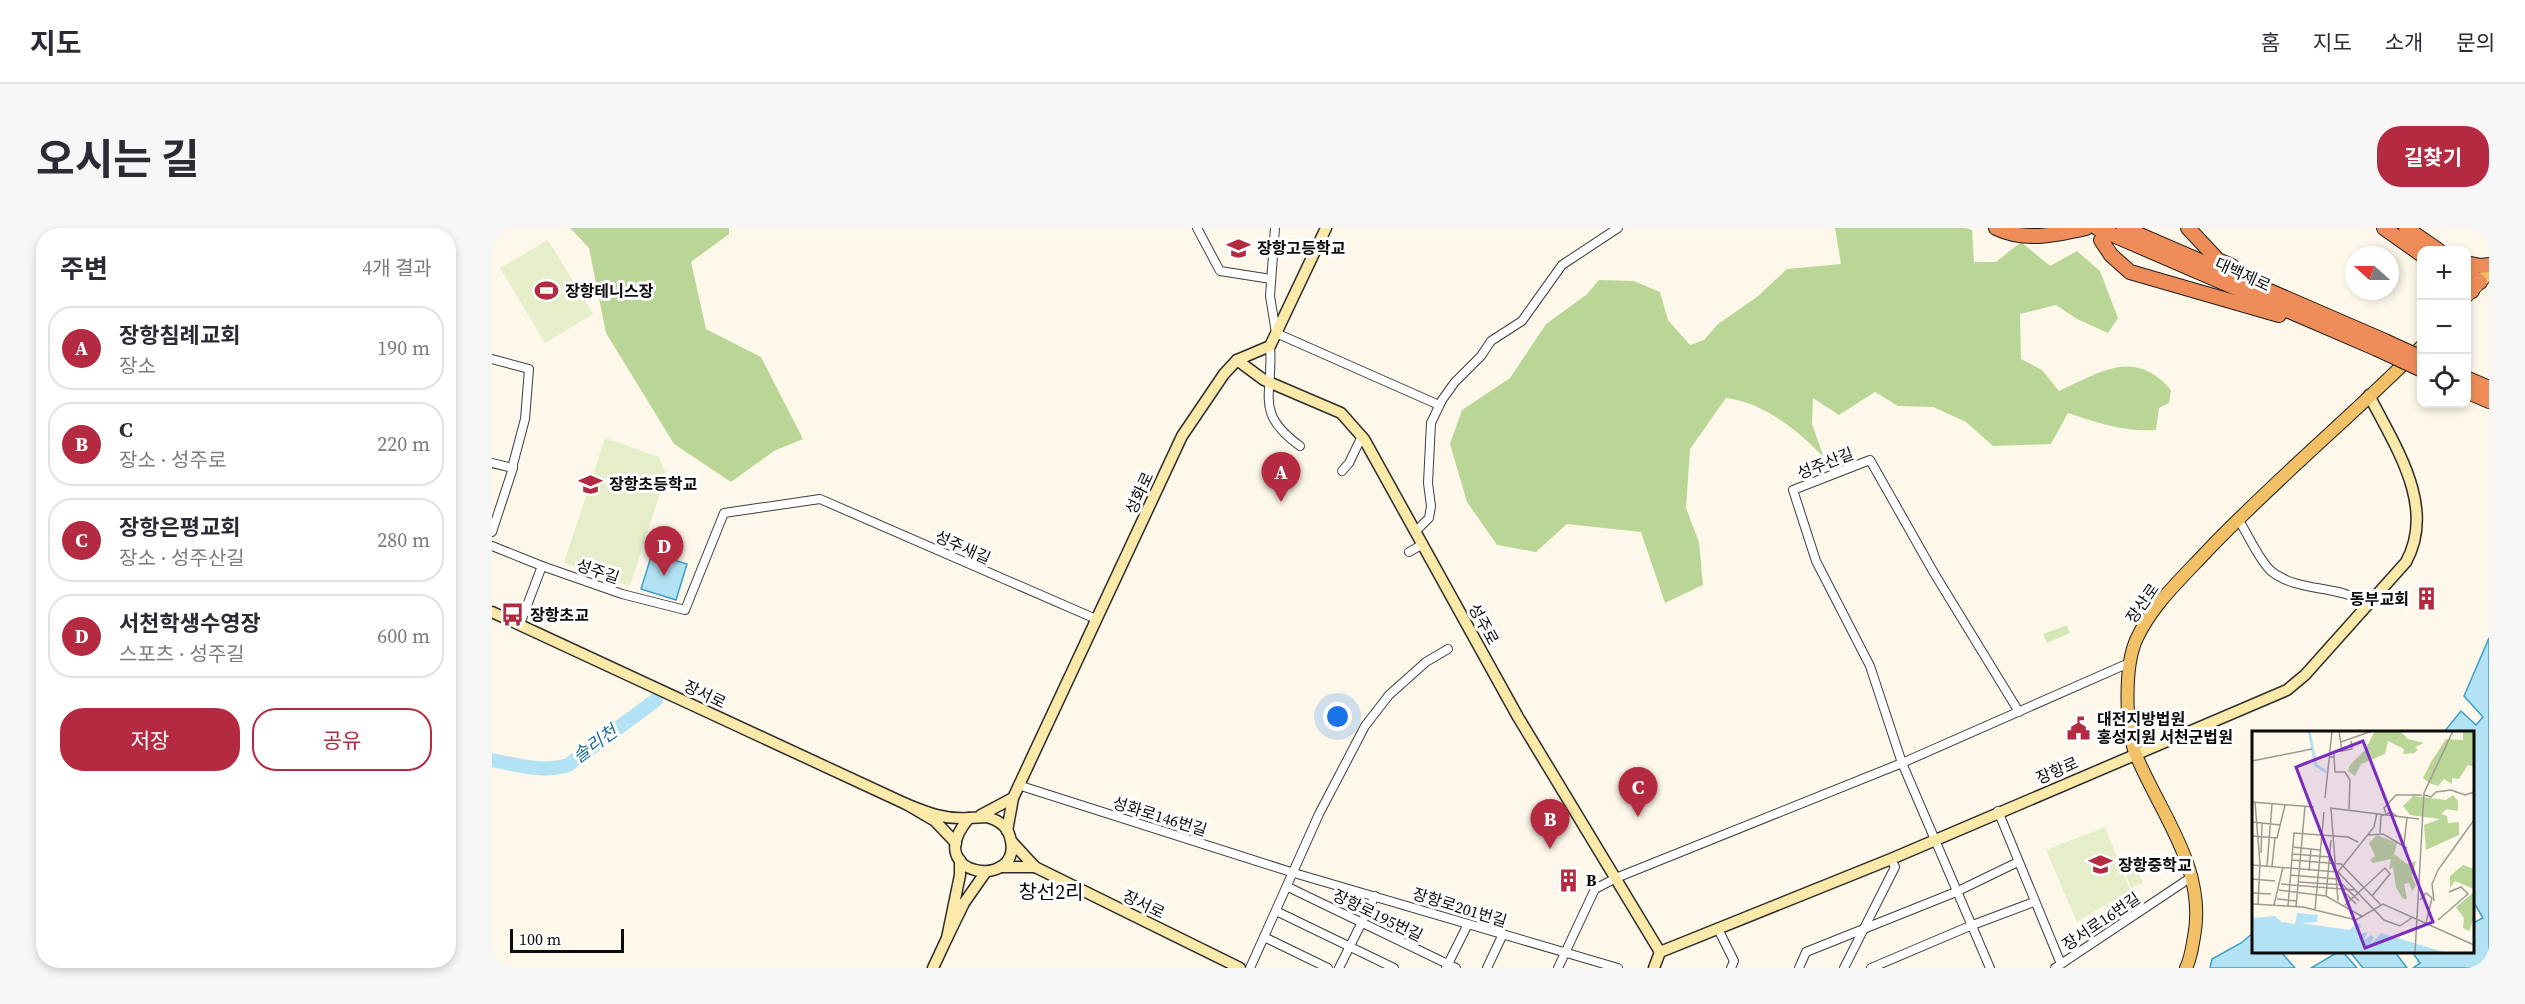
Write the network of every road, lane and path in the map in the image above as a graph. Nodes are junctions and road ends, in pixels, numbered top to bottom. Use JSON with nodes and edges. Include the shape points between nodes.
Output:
{"nodes":[{"id":1,"x":1197,"y":228,"type":"edge"},
{"id":2,"x":1275,"y":228,"type":"edge"},
{"id":3,"x":1326,"y":228,"type":"edge"},
{"id":4,"x":1618,"y":228,"type":"edge"},
{"id":5,"x":1996,"y":228,"type":"edge"},
{"id":6,"x":2086,"y":228,"type":"edge"},
{"id":7,"x":2124,"y":228,"type":"edge"},
{"id":8,"x":2188,"y":228,"type":"edge"},
{"id":9,"x":2384,"y":228,"type":"edge"},
{"id":10,"x":2406,"y":228,"type":"edge"},
{"id":11,"x":2099,"y":234,"type":"edge"},
{"id":12,"x":2432,"y":246,"type":"edge"},
{"id":13,"x":2417,"y":252,"type":"edge"},
{"id":14,"x":2471,"y":264,"type":"edge"},
{"id":15,"x":2489,"y":265,"type":"edge"},
{"id":16,"x":1271,"y":279,"type":"junction"},
{"id":17,"x":2305,"y":314,"type":"junction"},
{"id":18,"x":1276,"y":333,"type":"junction"},
{"id":19,"x":2381,"y":345,"type":"junction"},
{"id":20,"x":1270,"y":346,"type":"junction"},
{"id":21,"x":2417,"y":349,"type":"edge"},
{"id":22,"x":2417,"y":357,"type":"edge"},
{"id":23,"x":492,"y":359,"type":"edge"},
{"id":24,"x":1237,"y":360,"type":"junction"},
{"id":25,"x":2417,"y":368,"type":"edge"},
{"id":26,"x":2471,"y":380,"type":"edge"},
{"id":27,"x":1270,"y":382,"type":"junction"},
{"id":28,"x":2489,"y":388,"type":"edge"},
{"id":29,"x":2471,"y":393,"type":"edge"},
{"id":30,"x":2369,"y":395,"type":"junction"},
{"id":31,"x":2489,"y":401,"type":"edge"},
{"id":32,"x":1438,"y":405,"type":"junction"},
{"id":33,"x":1362,"y":436,"type":"junction"},
{"id":34,"x":1300,"y":446,"type":"dead end"},
{"id":35,"x":492,"y":463,"type":"edge"},
{"id":36,"x":512,"y":468,"type":"junction"},
{"id":37,"x":1342,"y":471,"type":"dead end"},
{"id":38,"x":724,"y":513,"type":"joint"},
{"id":39,"x":2238,"y":519,"type":"junction"},
{"id":40,"x":1416,"y":531,"type":"junction"},
{"id":41,"x":492,"y":532,"type":"edge"},
{"id":42,"x":1424,"y":544,"type":"junction"},
{"id":43,"x":492,"y":546,"type":"edge"},
{"id":44,"x":1409,"y":552,"type":"dead end"},
{"id":45,"x":543,"y":566,"type":"junction"},
{"id":46,"x":2368,"y":605,"type":"junction"},
{"id":47,"x":492,"y":612,"type":"edge"},
{"id":48,"x":1096,"y":619,"type":"junction"},
{"id":49,"x":520,"y":624,"type":"junction"},
{"id":50,"x":1448,"y":649,"type":"dead end"},
{"id":51,"x":2129,"y":663,"type":"junction"},
{"id":52,"x":2019,"y":712,"type":"junction"},
{"id":53,"x":2135,"y":753,"type":"junction"},
{"id":54,"x":1902,"y":763,"type":"junction"},
{"id":55,"x":1018,"y":785,"type":"junction"},
{"id":56,"x":1012,"y":798,"type":"junction"},
{"id":57,"x":906,"y":804,"type":"junction"},
{"id":58,"x":1998,"y":812,"type":"junction"},
{"id":59,"x":973,"y":817,"type":"junction"},
{"id":60,"x":1007,"y":831,"type":"junction"},
{"id":61,"x":1934,"y":840,"type":"junction"},
{"id":62,"x":1011,"y":842,"type":"junction"},
{"id":63,"x":956,"y":843,"type":"junction"},
{"id":64,"x":1891,"y":859,"type":"junction"},
{"id":65,"x":960,"y":860,"type":"junction"},
{"id":66,"x":2018,"y":862,"type":"junction"},
{"id":67,"x":1000,"y":867,"type":"junction"},
{"id":68,"x":1035,"y":867,"type":"junction"},
{"id":69,"x":986,"y":873,"type":"junction"},
{"id":70,"x":1294,"y":873,"type":"junction"},
{"id":71,"x":2193,"y":876,"type":"junction"},
{"id":72,"x":1616,"y":878,"type":"junction"},
{"id":73,"x":1288,"y":887,"type":"junction"},
{"id":74,"x":1956,"y":892,"type":"junction"},
{"id":75,"x":1375,"y":896,"type":"junction"},
{"id":76,"x":2034,"y":902,"type":"junction"},
{"id":77,"x":1276,"y":911,"type":"junction"},
{"id":78,"x":1361,"y":923,"type":"junction"},
{"id":79,"x":1468,"y":924,"type":"junction"},
{"id":80,"x":1970,"y":926,"type":"junction"},
{"id":81,"x":1718,"y":929,"type":"junction"},
{"id":82,"x":1864,"y":929,"type":"junction"},
{"id":83,"x":1503,"y":934,"type":"junction"},
{"id":84,"x":1264,"y":937,"type":"junction"},
{"id":85,"x":947,"y":938,"type":"junction"},
{"id":86,"x":1349,"y":947,"type":"junction"},
{"id":87,"x":1660,"y":952,"type":"junction"},
{"id":88,"x":1565,"y":953,"type":"junction"},
{"id":89,"x":2058,"y":966,"type":"edge"},
{"id":90,"x":1450,"y":967,"type":"edge"},
{"id":91,"x":933,"y":968,"type":"edge"},
{"id":92,"x":1240,"y":968,"type":"edge"},
{"id":93,"x":1250,"y":968,"type":"edge"},
{"id":94,"x":1328,"y":968,"type":"edge"},
{"id":95,"x":1339,"y":968,"type":"edge"},
{"id":96,"x":1394,"y":968,"type":"edge"},
{"id":97,"x":1487,"y":968,"type":"edge"},
{"id":98,"x":1558,"y":968,"type":"edge"},
{"id":99,"x":1618,"y":968,"type":"edge"},
{"id":100,"x":1654,"y":968,"type":"edge"},
{"id":101,"x":1731,"y":968,"type":"edge"},
{"id":102,"x":1799,"y":968,"type":"edge"},
{"id":103,"x":1844,"y":968,"type":"edge"},
{"id":104,"x":1871,"y":968,"type":"edge"},
{"id":105,"x":1990,"y":968,"type":"edge"},
{"id":106,"x":2186,"y":968,"type":"edge"}],
"edges":[{"from":1,"to":16,"type":"street","via":[[1220,271]]},
{"from":2,"to":16,"type":"street"},
{"from":3,"to":18,"type":"street"},
{"from":4,"to":32,"type":"street","via":[[1562,265],[1522,321],[1491,341]]},
{"from":5,"to":6,"type":"highway","via":[[2020,237]]},
{"from":7,"to":17,"type":"highway","name":"대백제로"},
{"from":8,"to":17,"type":"highway","via":[[2218,260],[2279,288]]},
{"from":9,"to":13,"type":"highway"},
{"from":10,"to":12,"type":"highway"},
{"from":11,"to":17,"type":"highway","name":"대백제로"},
{"from":11,"to":17,"type":"highway","via":[[2110,255],[2144,278],[2270,313]]},
{"from":14,"to":15,"type":"highway"},
{"from":16,"to":18,"type":"street"},
{"from":17,"to":19,"type":"highway","name":"대백제로"},
{"from":18,"to":20,"type":"street"},
{"from":18,"to":32,"type":"street"},
{"from":19,"to":22,"type":"highway","bridge":true},
{"from":19,"to":25,"type":"highway","bridge":true},
{"from":20,"to":24,"type":"street","name":"성화로"},
{"from":20,"to":27,"type":"street"},
{"from":21,"to":30,"type":"main road","name":"장산로"},
{"from":23,"to":36,"type":"street","via":[[529,369],[525,419]]},
{"from":24,"to":27,"type":"street","name":"성주로"},
{"from":24,"to":48,"type":"street","name":"성화로","via":[[1182,436]]},
{"from":26,"to":28,"type":"highway"},
{"from":27,"to":33,"type":"street","name":"성주로","via":[[1341,413]]},
{"from":27,"to":34,"type":"street","via":[[1268,409],[1274,422]]},
{"from":29,"to":31,"type":"highway"},
{"from":30,"to":39,"type":"main road","name":"장산로"},
{"from":30,"to":46,"type":"street","name":"장항로","via":[[2411,483],[2417,517],[2411,552]]},
{"from":32,"to":40,"type":"street","via":[[1431,423],[1429,518]]},
{"from":33,"to":37,"type":"street"},
{"from":33,"to":40,"type":"street","name":"성주로"},
{"from":35,"to":36,"type":"street"},
{"from":36,"to":41,"type":"street"},
{"from":38,"to":45,"type":"street","name":"성주길","via":[[685,610],[622,594]]},
{"from":38,"to":48,"type":"street","name":"성주새길","via":[[820,499]]},
{"from":39,"to":46,"type":"street","via":[[2269,569],[2300,586],[2341,591]]},
{"from":39,"to":51,"type":"main road","name":"장산로","via":[[2161,600],[2137,639]]},
{"from":40,"to":42,"type":"street","name":"성주로"},
{"from":42,"to":44,"type":"street"},
{"from":42,"to":72,"type":"street","name":"성주로","via":[[1518,717]]},
{"from":43,"to":45,"type":"street","name":"성주길"},
{"from":45,"to":49,"type":"street"},
{"from":46,"to":53,"type":"street","name":"장항로","via":[[2306,675],[2287,690]]},
{"from":47,"to":49,"type":"street","name":"장서로"},
{"from":48,"to":55,"type":"street","name":"성화로"},
{"from":49,"to":57,"type":"street","name":"장서로"},
{"from":50,"to":70,"type":"street","via":[[1426,662],[1389,695],[1365,726],[1319,814]]},
{"from":51,"to":52,"type":"street"},
{"from":51,"to":53,"type":"main road","name":"장산로","via":[[2128,697]]},
{"from":52,"to":54,"type":"street"},
{"from":52,"to":54,"type":"street","name":"성주산길","via":[[1869,460],[1793,490],[1816,561],[1870,666]]},
{"from":53,"to":58,"type":"street","name":"장항로"},
{"from":53,"to":71,"type":"main road","name":"장산로"},
{"from":54,"to":61,"type":"street","name":"성주산길"},
{"from":54,"to":72,"type":"street"},
{"from":55,"to":56,"type":"street","name":"성화로"},
{"from":55,"to":70,"type":"street","name":"성화로146번길"},
{"from":56,"to":59,"type":"street"},
{"from":56,"to":60,"type":"street","name":"성화로"},
{"from":57,"to":59,"type":"street","via":[[952,819]]},
{"from":57,"to":63,"type":"street","via":[[935,821]]},
{"from":58,"to":61,"type":"street","name":"장항로"},
{"from":58,"to":66,"type":"street"},
{"from":59,"to":60,"type":"street","via":[[996,819]]},
{"from":59,"to":63,"type":"street","via":[[956,836]]},
{"from":60,"to":62,"type":"street"},
{"from":61,"to":64,"type":"street","name":"장항로"},
{"from":61,"to":74,"type":"street","name":"성주산길"},
{"from":62,"to":67,"type":"street","via":[[1008,860]]},
{"from":62,"to":68,"type":"street"},
{"from":63,"to":65,"type":"street"},
{"from":64,"to":81,"type":"street","name":"장항로"},
{"from":64,"to":82,"type":"street","via":[[1895,867]]},
{"from":65,"to":69,"type":"street","via":[[968,869]]},
{"from":65,"to":85,"type":"street"},
{"from":66,"to":74,"type":"street"},
{"from":66,"to":76,"type":"street"},
{"from":67,"to":68,"type":"street"},
{"from":67,"to":69,"type":"street"},
{"from":68,"to":92,"type":"street","name":"장서로"},
{"from":69,"to":85,"type":"street","via":[[964,903]]},
{"from":70,"to":73,"type":"street"},
{"from":70,"to":75,"type":"street","name":"장항로201번길"},
{"from":71,"to":89,"type":"street","name":"장서로16번길"},
{"from":71,"to":106,"type":"main road","name":"장산로","via":[[2197,922]]},
{"from":72,"to":87,"type":"street","name":"성주로"},
{"from":72,"to":88,"type":"street","via":[[1596,889]]},
{"from":73,"to":77,"type":"street"},
{"from":73,"to":78,"type":"street","name":"장항로195번길"},
{"from":74,"to":80,"type":"street","name":"성주산길"},
{"from":74,"to":82,"type":"street"},
{"from":75,"to":78,"type":"street"},
{"from":75,"to":79,"type":"street","name":"장항로201번길"},
{"from":76,"to":80,"type":"street"},
{"from":76,"to":89,"type":"street"},
{"from":77,"to":84,"type":"street"},
{"from":77,"to":86,"type":"street"},
{"from":78,"to":86,"type":"street"},
{"from":78,"to":90,"type":"street","name":"장항로195번길"},
{"from":79,"to":83,"type":"street","name":"장항로201번길"},
{"from":79,"to":90,"type":"street"},
{"from":80,"to":104,"type":"street"},
{"from":80,"to":105,"type":"street","name":"성주산길"},
{"from":81,"to":87,"type":"street","name":"장항로"},
{"from":81,"to":101,"type":"street","via":[[1734,961]]},
{"from":82,"to":102,"type":"street","via":[[1806,952]]},
{"from":82,"to":103,"type":"street"},
{"from":83,"to":88,"type":"street","name":"장항로201번길"},
{"from":83,"to":97,"type":"street"},
{"from":84,"to":93,"type":"street"},
{"from":84,"to":94,"type":"street"},
{"from":85,"to":91,"type":"street"},
{"from":86,"to":95,"type":"street"},
{"from":86,"to":96,"type":"street"},
{"from":87,"to":100,"type":"street"},
{"from":88,"to":98,"type":"street"},
{"from":88,"to":99,"type":"street","name":"장항로201번길"}]}
